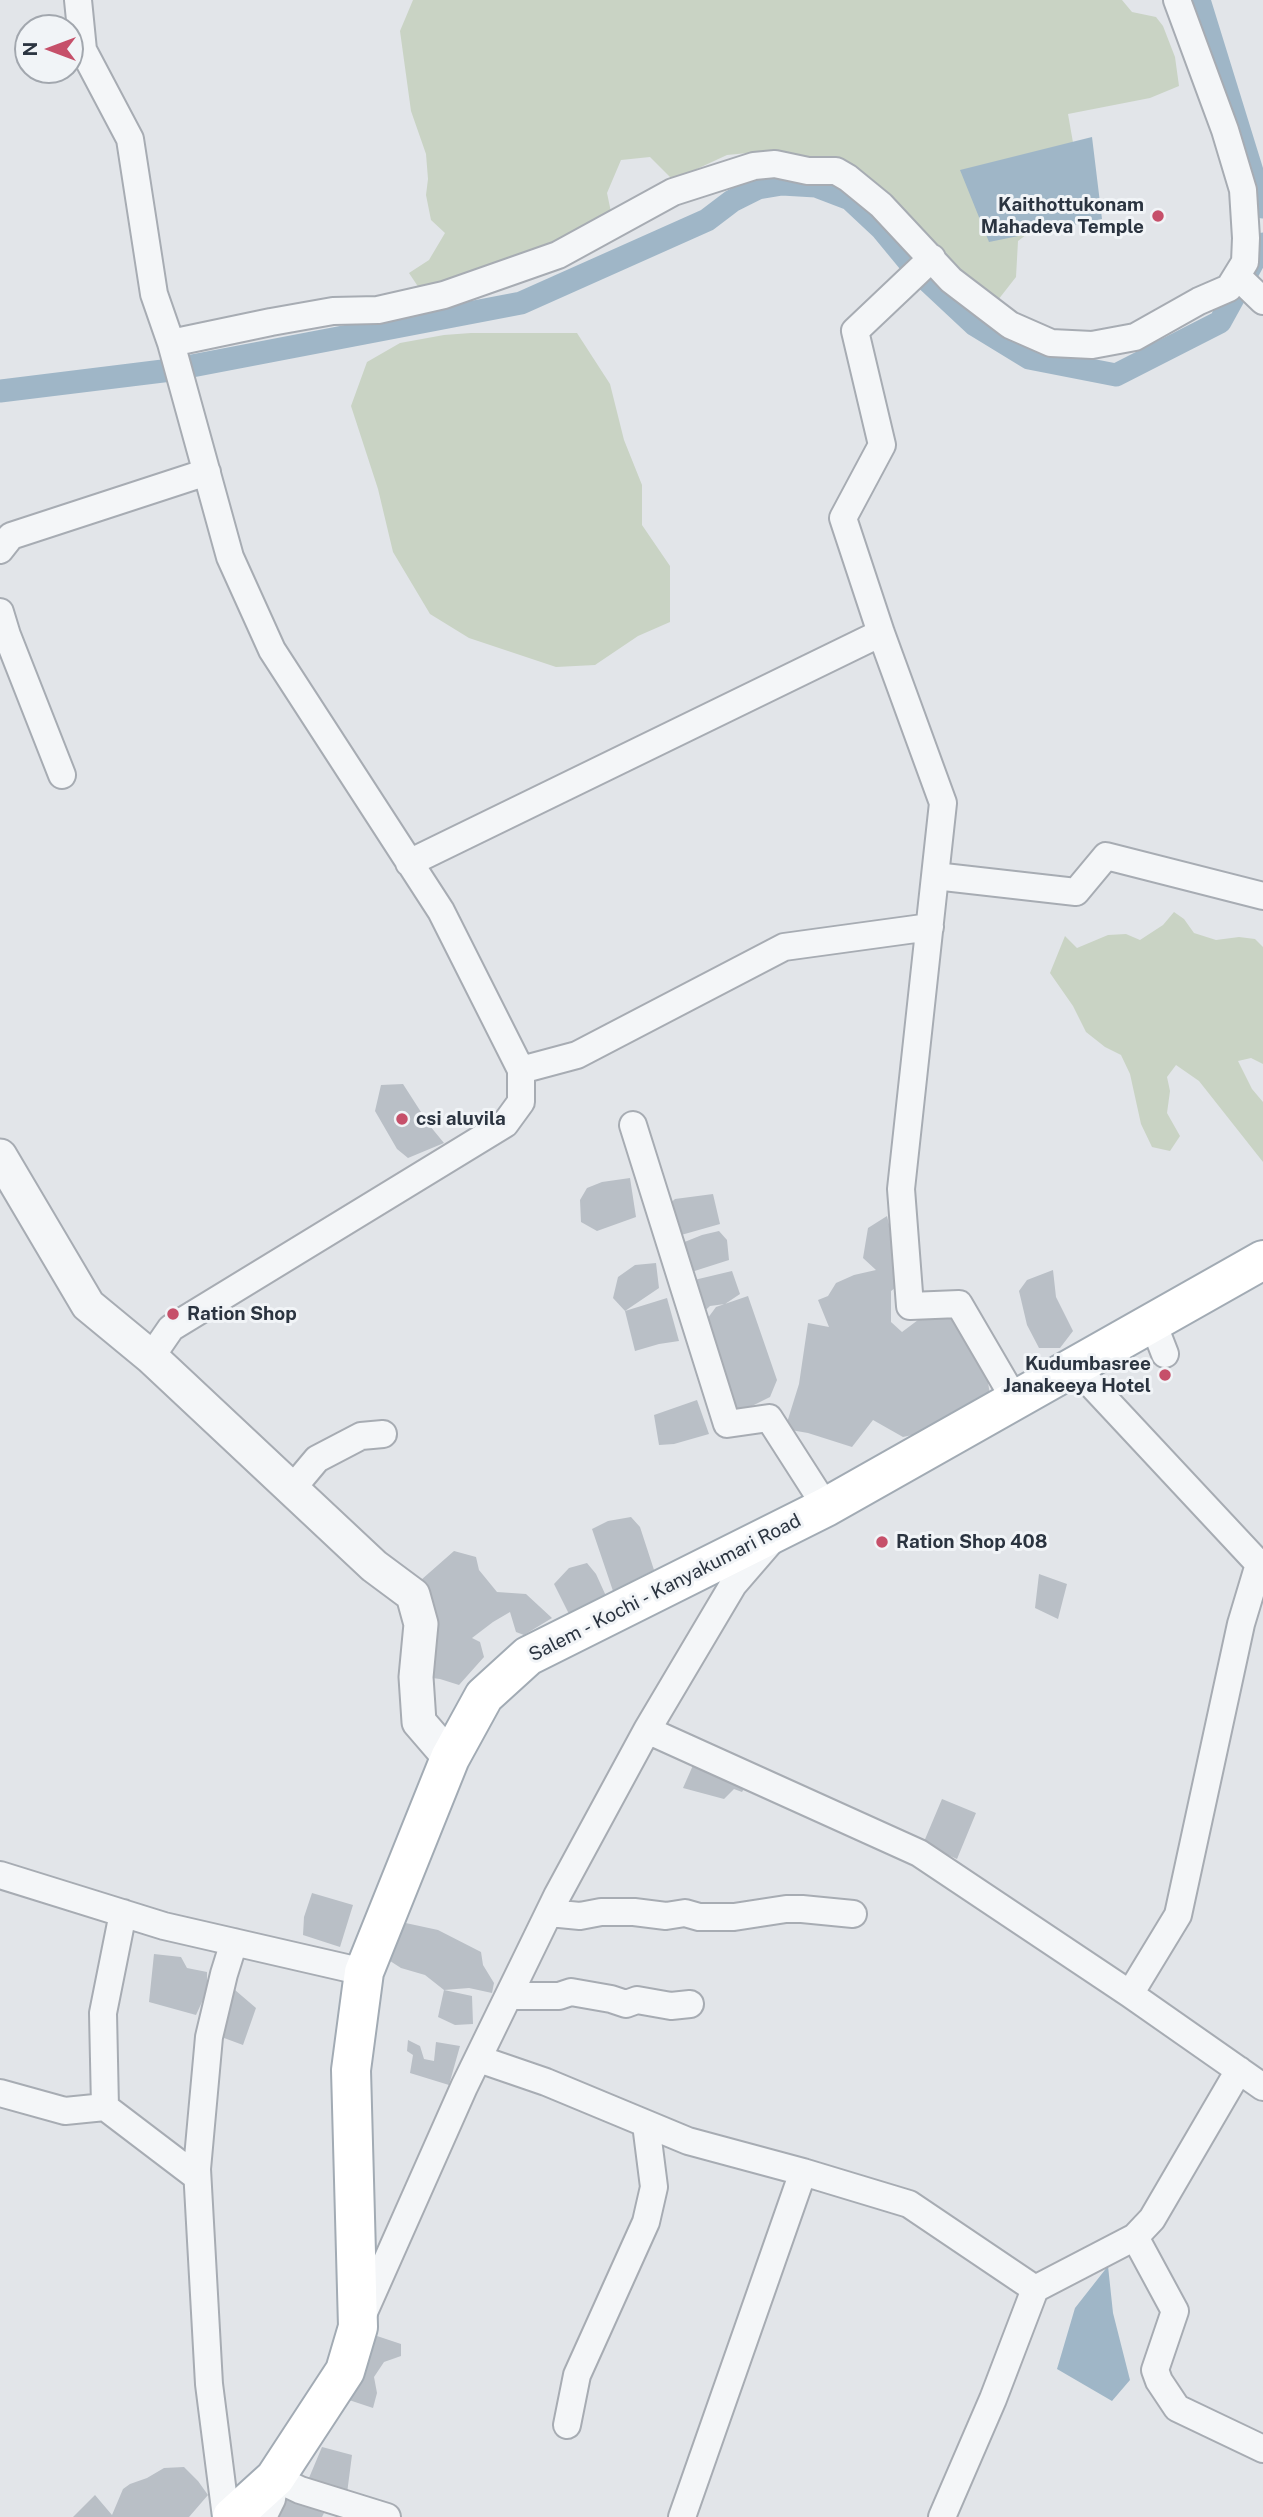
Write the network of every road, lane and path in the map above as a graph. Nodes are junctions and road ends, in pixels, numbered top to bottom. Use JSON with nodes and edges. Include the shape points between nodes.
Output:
{"nodes":[{"id":1,"x":78,"y":0,"type":"edge"},
{"id":2,"x":1177,"y":0,"type":"edge"},
{"id":3,"x":931,"y":259,"type":"junction"},
{"id":4,"x":1237,"y":276,"type":"junction"},
{"id":5,"x":1263,"y":301,"type":"edge"},
{"id":6,"x":171,"y":343,"type":"junction"},
{"id":7,"x":207,"y":472,"type":"junction"},
{"id":8,"x":0,"y":550,"type":"edge"},
{"id":9,"x":0,"y":612,"type":"edge"},
{"id":10,"x":881,"y":634,"type":"junction"},
{"id":11,"x":62,"y":775,"type":"dead end"},
{"id":12,"x":409,"y":863,"type":"junction"},
{"id":13,"x":935,"y":876,"type":"junction"},
{"id":14,"x":1263,"y":897,"type":"edge"},
{"id":15,"x":930,"y":927,"type":"junction"},
{"id":16,"x":522,"y":1070,"type":"junction"},
{"id":17,"x":633,"y":1125,"type":"dead end"},
{"id":18,"x":0,"y":1156,"type":"edge"},
{"id":19,"x":1263,"y":1261,"type":"edge"},
{"id":20,"x":151,"y":1357,"type":"junction"},
{"id":21,"x":1075,"y":1367,"type":"junction"},
{"id":22,"x":1015,"y":1400,"type":"junction"},
{"id":23,"x":383,"y":1434,"type":"dead end"},
{"id":24,"x":291,"y":1490,"type":"junction"},
{"id":25,"x":826,"y":1507,"type":"junction"},
{"id":26,"x":780,"y":1531,"type":"junction"},
{"id":27,"x":648,"y":1730,"type":"junction"},
{"id":28,"x":450,"y":1758,"type":"junction"},
{"id":29,"x":0,"y":1875,"type":"edge"},
{"id":30,"x":123,"y":1913,"type":"junction"},
{"id":31,"x":549,"y":1913,"type":"junction"},
{"id":32,"x":853,"y":1914,"type":"dead end"},
{"id":33,"x":234,"y":1942,"type":"junction"},
{"id":34,"x":364,"y":1972,"type":"junction"},
{"id":35,"x":1130,"y":1994,"type":"junction"},
{"id":36,"x":509,"y":1996,"type":"junction"},
{"id":37,"x":690,"y":2004,"type":"dead end"},
{"id":38,"x":478,"y":2059,"type":"junction"},
{"id":39,"x":1239,"y":2070,"type":"junction"},
{"id":40,"x":1263,"y":2087,"type":"edge"},
{"id":41,"x":0,"y":2093,"type":"edge"},
{"id":42,"x":106,"y":2107,"type":"junction"},
{"id":43,"x":646,"y":2124,"type":"junction"},
{"id":44,"x":803,"y":2172,"type":"junction"},
{"id":45,"x":197,"y":2177,"type":"junction"},
{"id":46,"x":1135,"y":2237,"type":"junction"},
{"id":47,"x":1035,"y":2289,"type":"junction"},
{"id":48,"x":358,"y":2327,"type":"junction"},
{"id":49,"x":567,"y":2425,"type":"dead end"},
{"id":50,"x":1263,"y":2449,"type":"edge"},
{"id":51,"x":275,"y":2478,"type":"junction"},
{"id":52,"x":226,"y":2517,"type":"edge"},
{"id":53,"x":232,"y":2517,"type":"edge"},
{"id":54,"x":264,"y":2517,"type":"edge"},
{"id":55,"x":387,"y":2517,"type":"edge"},
{"id":56,"x":682,"y":2517,"type":"edge"},
{"id":57,"x":943,"y":2517,"type":"edge"}],
"edges":[{"from":1,"to":6,"type":"street","via":[[83,50],[130,139],[154,294]]},
{"from":2,"to":4,"type":"street","via":[[1243,190],[1245,262]]},
{"from":3,"to":4,"type":"street","via":[[1010,325],[1051,343],[1092,345],[1135,337],[1229,288]]},
{"from":3,"to":6,"type":"street","via":[[881,205],[836,171],[754,166],[673,192],[558,256],[444,295],[379,310],[333,312]]},
{"from":3,"to":10,"type":"street","via":[[855,331],[882,445],[843,518]]},
{"from":4,"to":5,"type":"street"},
{"from":6,"to":7,"type":"street"},
{"from":7,"to":8,"type":"street","via":[[11,536]]},
{"from":7,"to":12,"type":"street","via":[[230,557],[272,650]]},
{"from":9,"to":11,"type":"street"},
{"from":10,"to":12,"type":"street"},
{"from":10,"to":13,"type":"street","via":[[943,803]]},
{"from":12,"to":16,"type":"street","via":[[441,911]]},
{"from":13,"to":14,"type":"street","via":[[1076,892],[1106,856]]},
{"from":13,"to":15,"type":"street"},
{"from":15,"to":16,"type":"street","via":[[784,947],[577,1055]]},
{"from":15,"to":22,"type":"street","via":[[901,1189],[910,1306],[959,1304]]},
{"from":16,"to":20,"type":"street","via":[[522,1102],[505,1124],[172,1328]]},
{"from":17,"to":25,"type":"street","via":[[727,1424],[769,1418]]},
{"from":18,"to":20,"type":"street","via":[[88,1305]]},
{"from":19,"to":21,"type":"main road","name":"Salem - Kochi - Kanyakumari Road","via":[[1159,1338]]},
{"from":20,"to":24,"type":"street"},
{"from":21,"to":22,"type":"main road","name":"Salem - Kochi - Kanyakumari Road"},
{"from":21,"to":35,"type":"street","via":[[1259,1564],[1241,1624],[1178,1914]]},
{"from":22,"to":25,"type":"main road","name":"Salem - Kochi - Kanyakumari Road"},
{"from":23,"to":24,"type":"street","via":[[361,1436],[317,1459]]},
{"from":24,"to":28,"type":"street","via":[[413,1595],[421,1624],[416,1677],[419,1722]]},
{"from":25,"to":26,"type":"main road","name":"Salem - Kochi - Kanyakumari Road"},
{"from":26,"to":27,"type":"street","via":[[733,1585]]},
{"from":26,"to":28,"type":"main road","name":"Salem - Kochi - Kanyakumari Road","via":[[528,1656],[484,1696]]},
{"from":27,"to":31,"type":"street"},
{"from":27,"to":35,"type":"street","via":[[919,1853]]},
{"from":28,"to":34,"type":"main road","name":"Salem - Kochi - Kanyakumari Road"},
{"from":29,"to":30,"type":"street"},
{"from":30,"to":33,"type":"street"},
{"from":30,"to":42,"type":"street","via":[[103,2013]]},
{"from":31,"to":32,"type":"street","via":[[734,1917],[802,1909]]},
{"from":31,"to":36,"type":"street"},
{"from":33,"to":34,"type":"street"},
{"from":33,"to":45,"type":"street","via":[[209,2037]]},
{"from":34,"to":48,"type":"main road","name":"Salem - Kochi - Kanyakumari Road","via":[[351,2070]]},
{"from":35,"to":39,"type":"street"},
{"from":36,"to":37,"type":"street","via":[[571,1992],[626,2004],[637,2000]]},
{"from":36,"to":38,"type":"street"},
{"from":38,"to":43,"type":"street"},
{"from":38,"to":48,"type":"street"},
{"from":39,"to":40,"type":"street"},
{"from":39,"to":46,"type":"street","via":[[1152,2219]]},
{"from":41,"to":42,"type":"street","via":[[65,2112]]},
{"from":42,"to":45,"type":"street"},
{"from":43,"to":44,"type":"street","via":[[688,2141]]},
{"from":43,"to":49,"type":"street","via":[[654,2187],[646,2222],[578,2375]]},
{"from":44,"to":47,"type":"street","via":[[909,2204]]},
{"from":44,"to":56,"type":"street"},
{"from":45,"to":52,"type":"street","via":[[209,2384]]},
{"from":46,"to":47,"type":"street"},
{"from":46,"to":50,"type":"street","via":[[1175,2311],[1155,2370],[1159,2381],[1177,2408]]},
{"from":47,"to":57,"type":"street"},
{"from":48,"to":51,"type":"main road","name":"Salem - Kochi - Kanyakumari Road","via":[[345,2371]]},
{"from":51,"to":53,"type":"main road","name":"Salem - Kochi - Kanyakumari Road"},
{"from":51,"to":54,"type":"street"},
{"from":51,"to":55,"type":"street"}]}
